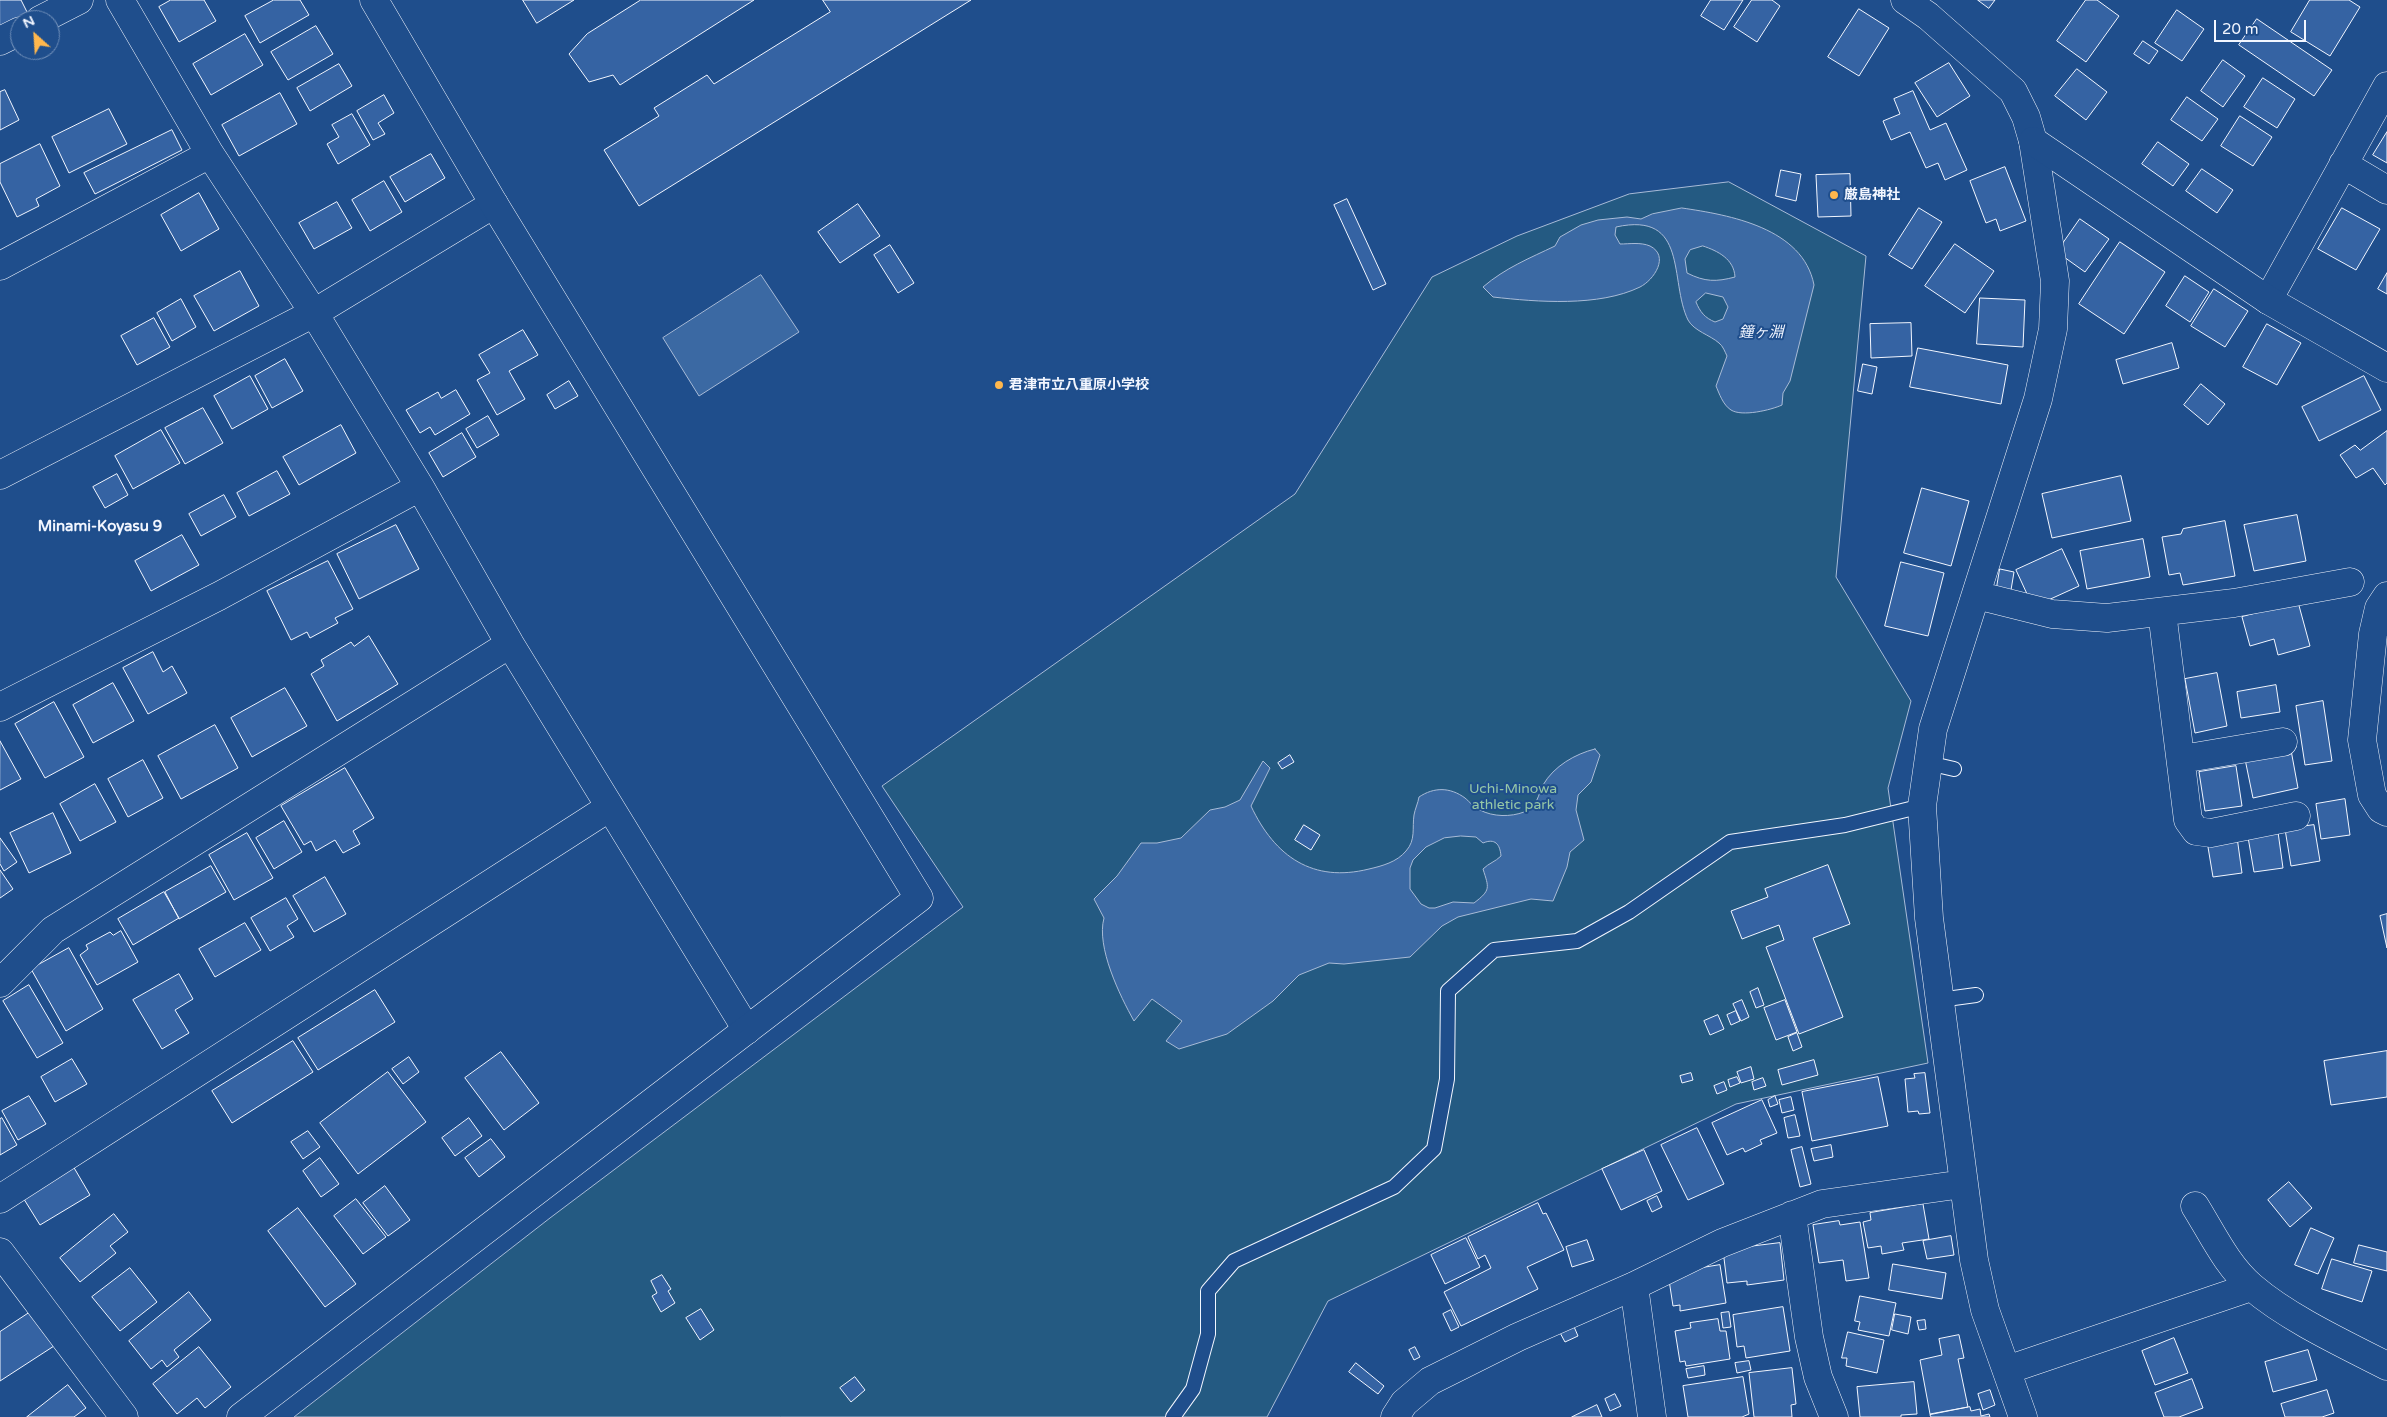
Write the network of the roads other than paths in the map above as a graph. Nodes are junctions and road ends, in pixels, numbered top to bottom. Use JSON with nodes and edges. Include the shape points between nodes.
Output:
{"nodes":[{"id":1,"x":79,"y":0,"type":"edge"},
{"id":2,"x":120,"y":0,"type":"edge"},
{"id":3,"x":374,"y":0,"type":"edge"},
{"id":4,"x":1905,"y":0,"type":"edge"},
{"id":5,"x":60,"y":10,"type":"edge"},
{"id":6,"x":2387,"y":86,"type":"edge"},
{"id":7,"x":2033,"y":141,"type":"junction"},
{"id":8,"x":210,"y":154,"type":"junction"},
{"id":9,"x":2343,"y":164,"type":"junction"},
{"id":10,"x":2387,"y":190,"type":"edge"},
{"id":11,"x":494,"y":204,"type":"junction"},
{"id":12,"x":0,"y":266,"type":"edge"},
{"id":13,"x":2268,"y":300,"type":"junction"},
{"id":14,"x":314,"y":313,"type":"junction"},
{"id":15,"x":2387,"y":368,"type":"edge"},
{"id":16,"x":0,"y":475,"type":"edge"},
{"id":17,"x":420,"y":488,"type":"junction"},
{"id":18,"x":2350,"y":582,"type":"dead end"},
{"id":19,"x":1976,"y":595,"type":"junction"},
{"id":20,"x":2387,"y":596,"type":"edge"},
{"id":21,"x":2162,"y":612,"type":"junction"},
{"id":22,"x":510,"y":644,"type":"junction"},
{"id":23,"x":0,"y":707,"type":"edge"},
{"id":24,"x":2283,"y":742,"type":"dead end"},
{"id":25,"x":2182,"y":759,"type":"junction"},
{"id":26,"x":1922,"y":806,"type":"junction"},
{"id":27,"x":610,"y":807,"type":"junction"},
{"id":28,"x":2387,"y":812,"type":"edge"},
{"id":29,"x":2296,"y":816,"type":"dead end"},
{"id":30,"x":0,"y":983,"type":"edge"},
{"id":31,"x":1976,"y":995,"type":"dead end"},
{"id":32,"x":1939,"y":1000,"type":"junction"},
{"id":33,"x":747,"y":1030,"type":"junction"},
{"id":34,"x":1963,"y":1184,"type":"junction"},
{"id":35,"x":0,"y":1199,"type":"edge"},
{"id":36,"x":2195,"y":1206,"type":"dead end"},
{"id":37,"x":1792,"y":1215,"type":"junction"},
{"id":38,"x":0,"y":1252,"type":"edge"},
{"id":39,"x":1634,"y":1286,"type":"junction"},
{"id":40,"x":2251,"y":1287,"type":"junction"},
{"id":41,"x":2387,"y":1366,"type":"edge"},
{"id":42,"x":2008,"y":1370,"type":"junction"},
{"id":43,"x":124,"y":1417,"type":"edge"},
{"id":44,"x":241,"y":1417,"type":"edge"},
{"id":45,"x":1173,"y":1417,"type":"edge"},
{"id":46,"x":1395,"y":1417,"type":"edge"},
{"id":47,"x":1652,"y":1417,"type":"edge"},
{"id":48,"x":1834,"y":1417,"type":"edge"},
{"id":49,"x":2023,"y":1417,"type":"edge"}],
"edges":[{"from":1,"to":5,"type":"street"},
{"from":2,"to":8,"type":"street"},
{"from":3,"to":11,"type":"street"},
{"from":4,"to":7,"type":"street","via":[[1928,16],[2013,91]]},
{"from":6,"to":9,"type":"street"},
{"from":7,"to":13,"type":"street"},
{"from":7,"to":19,"type":"street","via":[[2055,281],[2053,329],[2038,399]]},
{"from":8,"to":12,"type":"street"},
{"from":8,"to":14,"type":"street"},
{"from":9,"to":10,"type":"street"},
{"from":9,"to":13,"type":"street"},
{"from":11,"to":14,"type":"street"},
{"from":11,"to":33,"type":"street","via":[[919,898]]},
{"from":13,"to":15,"type":"street"},
{"from":14,"to":16,"type":"street"},
{"from":14,"to":17,"type":"street"},
{"from":17,"to":22,"type":"street"},
{"from":17,"to":23,"type":"street","via":[[219,596]]},
{"from":18,"to":21,"type":"street"},
{"from":19,"to":21,"type":"street","via":[[2052,614],[2108,618]]},
{"from":19,"to":26,"type":"street","via":[[1934,729],[1941,766]]},
{"from":20,"to":28,"type":"street","via":[[2379,608],[2373,634],[2362,740],[2372,795]]},
{"from":21,"to":25,"type":"street"},
{"from":22,"to":27,"type":"street"},
{"from":22,"to":30,"type":"street","via":[[53,930]]},
{"from":24,"to":25,"type":"street"},
{"from":25,"to":29,"type":"street","via":[[2188,820],[2196,831],[2211,834]]},
{"from":26,"to":32,"type":"street","via":[[1929,918]]},
{"from":26,"to":45,"type":"lane","via":[[1845,825],[1730,842],[1629,912],[1577,940],[1494,950],[1448,991],[1447,1079],[1434,1150],[1394,1187],[1234,1261],[1208,1291],[1208,1334],[1193,1389]]},
{"from":27,"to":33,"type":"street"},
{"from":27,"to":35,"type":"street"},
{"from":31,"to":32,"type":"lane"},
{"from":32,"to":34,"type":"street"},
{"from":33,"to":44,"type":"street"},
{"from":34,"to":37,"type":"street","via":[[1822,1204]]},
{"from":34,"to":42,"type":"street","via":[[1985,1310]]},
{"from":36,"to":40,"type":"street","via":[[2228,1260]]},
{"from":37,"to":39,"type":"street","via":[[1722,1243]]},
{"from":37,"to":48,"type":"street","via":[[1809,1337],[1818,1377]]},
{"from":38,"to":43,"type":"street"},
{"from":39,"to":46,"type":"street","via":[[1518,1337],[1430,1381],[1404,1403]]},
{"from":39,"to":47,"type":"street"},
{"from":40,"to":41,"type":"street","via":[[2290,1314]]},
{"from":40,"to":42,"type":"street"},
{"from":42,"to":49,"type":"street"}]}
